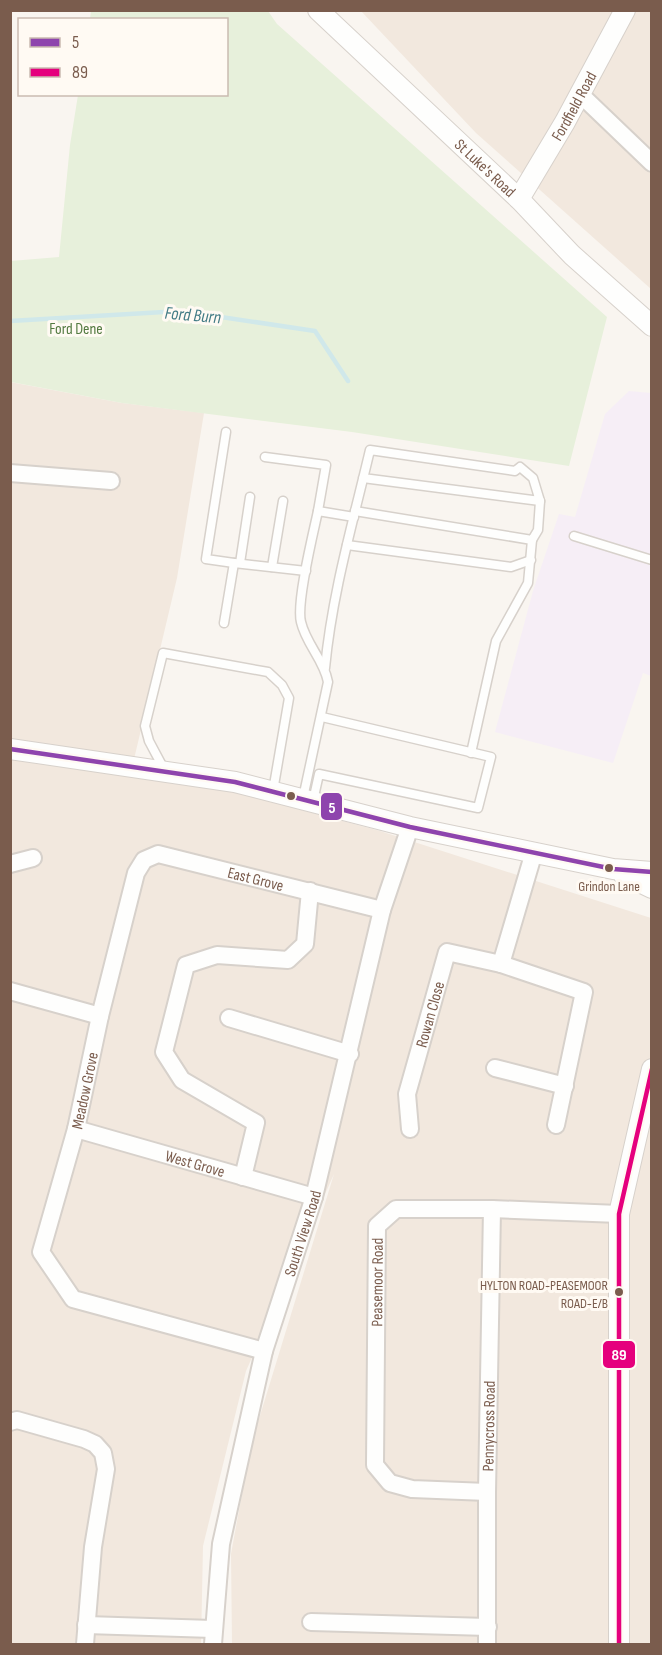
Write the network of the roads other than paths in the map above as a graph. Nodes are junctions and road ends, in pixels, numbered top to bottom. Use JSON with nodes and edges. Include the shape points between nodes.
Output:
{"nodes":[{"id":1,"x":318,"y":10,"type":"edge"},
{"id":2,"x":625,"y":10,"type":"edge"},
{"id":3,"x":580,"y":94,"type":"junction"},
{"id":4,"x":651,"y":163,"type":"edge"},
{"id":5,"x":519,"y":199,"type":"junction"},
{"id":6,"x":651,"y":326,"type":"edge"},
{"id":7,"x":226,"y":432,"type":"dead end"},
{"id":8,"x":265,"y":457,"type":"dead end"},
{"id":9,"x":10,"y":473,"type":"edge"},
{"id":10,"x":363,"y":478,"type":"junction"},
{"id":11,"x":111,"y":481,"type":"dead end"},
{"id":12,"x":250,"y":497,"type":"dead end"},
{"id":13,"x":283,"y":501,"type":"dead end"},
{"id":14,"x":540,"y":501,"type":"junction"},
{"id":15,"x":318,"y":511,"type":"junction"},
{"id":16,"x":355,"y":514,"type":"junction"},
{"id":17,"x":574,"y":536,"type":"dead end"},
{"id":18,"x":532,"y":540,"type":"junction"},
{"id":19,"x":347,"y":545,"type":"junction"},
{"id":20,"x":531,"y":560,"type":"junction"},
{"id":21,"x":651,"y":560,"type":"edge"},
{"id":22,"x":237,"y":563,"type":"junction"},
{"id":23,"x":272,"y":567,"type":"junction"},
{"id":24,"x":306,"y":571,"type":"junction"},
{"id":25,"x":224,"y":623,"type":"dead end"},
{"id":26,"x":325,"y":668,"type":"junction"},
{"id":27,"x":322,"y":717,"type":"junction"},
{"id":28,"x":10,"y":749,"type":"edge"},
{"id":29,"x":471,"y":753,"type":"junction"},
{"id":30,"x":166,"y":771,"type":"junction"},
{"id":31,"x":273,"y":791,"type":"junction"},
{"id":32,"x":308,"y":799,"type":"junction"},
{"id":33,"x":410,"y":827,"type":"junction"},
{"id":34,"x":534,"y":852,"type":"junction"},
{"id":35,"x":33,"y":858,"type":"dead end"},
{"id":36,"x":10,"y":864,"type":"edge"},
{"id":37,"x":613,"y":869,"type":"junction"},
{"id":38,"x":651,"y":872,"type":"edge"},
{"id":39,"x":136,"y":873,"type":"joint"},
{"id":40,"x":651,"y":888,"type":"edge"},
{"id":41,"x":310,"y":891,"type":"junction"},
{"id":42,"x":382,"y":910,"type":"junction"},
{"id":43,"x":501,"y":964,"type":"junction"},
{"id":44,"x":10,"y":991,"type":"edge"},
{"id":45,"x":100,"y":1016,"type":"junction"},
{"id":46,"x":229,"y":1018,"type":"dead end"},
{"id":47,"x":350,"y":1054,"type":"junction"},
{"id":48,"x":495,"y":1068,"type":"dead end"},
{"id":49,"x":651,"y":1069,"type":"edge"},
{"id":50,"x":565,"y":1086,"type":"junction"},
{"id":51,"x":556,"y":1125,"type":"dead end"},
{"id":52,"x":76,"y":1129,"type":"junction"},
{"id":53,"x":410,"y":1129,"type":"dead end"},
{"id":54,"x":243,"y":1177,"type":"junction"},
{"id":55,"x":314,"y":1197,"type":"junction"},
{"id":56,"x":492,"y":1209,"type":"junction"},
{"id":57,"x":619,"y":1214,"type":"junction"},
{"id":58,"x":264,"y":1351,"type":"junction"},
{"id":59,"x":10,"y":1422,"type":"edge"},
{"id":60,"x":486,"y":1492,"type":"junction"},
{"id":61,"x":311,"y":1622,"type":"dead end"},
{"id":62,"x":86,"y":1625,"type":"junction"},
{"id":63,"x":488,"y":1627,"type":"junction"},
{"id":64,"x":213,"y":1637,"type":"edge"},
{"id":65,"x":85,"y":1644,"type":"edge"},
{"id":66,"x":487,"y":1644,"type":"edge"},
{"id":67,"x":619,"y":1644,"type":"edge"}],
"edges":[{"from":1,"to":5,"type":"street","name":"St Luke's Road"},
{"from":2,"to":3,"type":"street","name":"Fordfield Road"},
{"from":3,"to":4,"type":"street"},
{"from":3,"to":5,"type":"street","name":"Fordfield Road"},
{"from":5,"to":6,"type":"street","name":"St Luke's Road","via":[[572,255]]},
{"from":7,"to":22,"type":"lane","via":[[206,559]]},
{"from":8,"to":15,"type":"lane","via":[[326,465]]},
{"from":9,"to":11,"type":"street"},
{"from":10,"to":14,"type":"lane"},
{"from":10,"to":14,"type":"lane","via":[[370,450],[515,471],[520,467],[533,478]]},
{"from":10,"to":16,"type":"lane"},
{"from":12,"to":22,"type":"lane"},
{"from":13,"to":23,"type":"lane"},
{"from":14,"to":18,"type":"lane","via":[[538,530]]},
{"from":15,"to":16,"type":"lane"},
{"from":15,"to":24,"type":"lane"},
{"from":16,"to":18,"type":"lane"},
{"from":16,"to":19,"type":"lane"},
{"from":17,"to":21,"type":"lane"},
{"from":18,"to":20,"type":"lane"},
{"from":19,"to":20,"type":"lane","via":[[511,567]]},
{"from":19,"to":26,"type":"lane","via":[[330,617]]},
{"from":20,"to":29,"type":"lane","via":[[528,583],[496,641]]},
{"from":22,"to":23,"type":"lane"},
{"from":22,"to":25,"type":"lane"},
{"from":23,"to":24,"type":"lane"},
{"from":24,"to":26,"type":"lane","via":[[300,621]]},
{"from":26,"to":27,"type":"lane","via":[[328,682]]},
{"from":27,"to":29,"type":"lane"},
{"from":27,"to":32,"type":"lane"},
{"from":28,"to":30,"type":"street"},
{"from":29,"to":32,"type":"lane","via":[[491,757],[478,808],[319,774]]},
{"from":30,"to":31,"type":"street"},
{"from":30,"to":31,"type":"lane","via":[[145,726],[163,653],[268,672],[282,685],[289,698]]},
{"from":31,"to":32,"type":"street"},
{"from":32,"to":33,"type":"street"},
{"from":33,"to":34,"type":"street"},
{"from":33,"to":42,"type":"street","name":"South View Road"},
{"from":34,"to":37,"type":"street"},
{"from":34,"to":43,"type":"street"},
{"from":35,"to":36,"type":"street"},
{"from":37,"to":38,"type":"street"},
{"from":37,"to":40,"type":"street"},
{"from":39,"to":41,"type":"street","name":"East Grove","via":[[144,860],[158,854]]},
{"from":39,"to":45,"type":"street","name":"Meadow Grove"},
{"from":41,"to":42,"type":"street","name":"East Grove"},
{"from":41,"to":54,"type":"street","via":[[305,944],[288,960],[217,955],[186,965],[164,1052],[182,1080],[256,1123]]},
{"from":42,"to":47,"type":"street","name":"South View Road"},
{"from":43,"to":50,"type":"street","name":"Rowan Close","via":[[584,992]]},
{"from":43,"to":53,"type":"street","name":"Rowan Close","via":[[447,952],[407,1094]]},
{"from":44,"to":45,"type":"street"},
{"from":45,"to":52,"type":"street","name":"Meadow Grove"},
{"from":46,"to":47,"type":"street"},
{"from":47,"to":55,"type":"street","name":"South View Road"},
{"from":48,"to":50,"type":"street"},
{"from":49,"to":57,"type":"street"},
{"from":50,"to":51,"type":"street","name":"Rowan Close"},
{"from":52,"to":54,"type":"street","name":"West Grove"},
{"from":52,"to":58,"type":"street","name":"Meadow Grove","via":[[41,1252],[73,1299]]},
{"from":54,"to":55,"type":"street","name":"West Grove"},
{"from":55,"to":58,"type":"street","name":"South View Road"},
{"from":56,"to":57,"type":"street","name":"Peasemoor Road"},
{"from":56,"to":60,"type":"street","name":"Pennycross Road"},
{"from":56,"to":60,"type":"street","name":"Peasemoor Road","via":[[396,1209],[377,1226],[375,1465],[390,1484],[412,1489]]},
{"from":57,"to":67,"type":"street"},
{"from":58,"to":64,"type":"street","name":"South View Road","via":[[220,1544]]},
{"from":59,"to":62,"type":"street","via":[[17,1420],[84,1439],[103,1453],[106,1469]]},
{"from":60,"to":63,"type":"street","name":"Pennycross Road"},
{"from":61,"to":63,"type":"street"},
{"from":62,"to":64,"type":"street"},
{"from":62,"to":65,"type":"street"},
{"from":63,"to":66,"type":"street","name":"Pennycross Road"}]}
